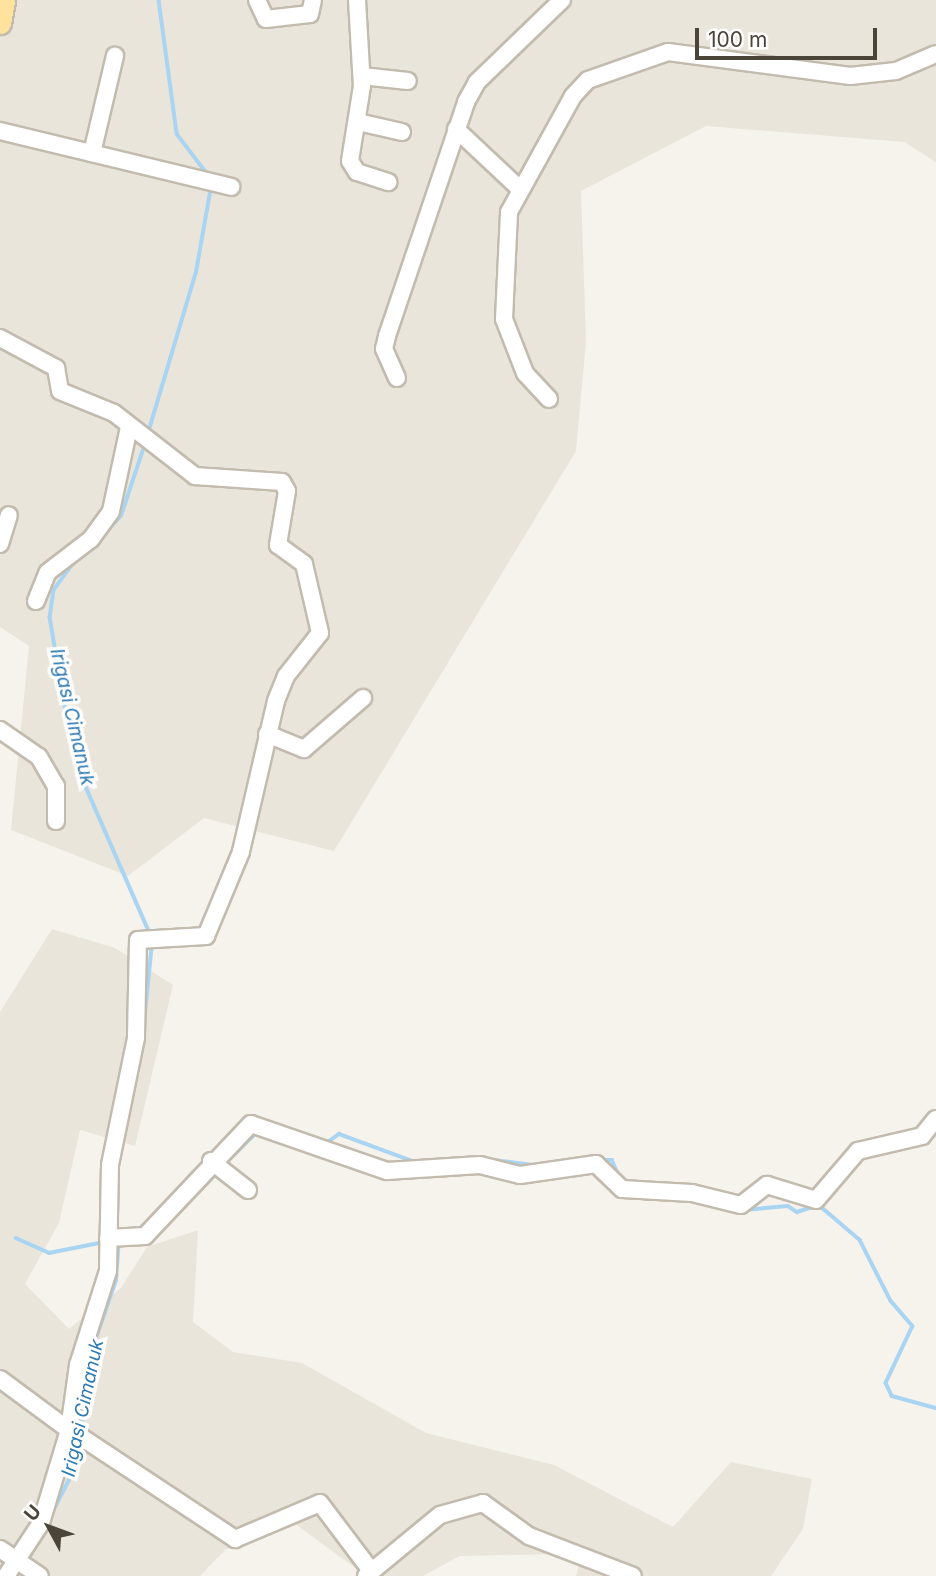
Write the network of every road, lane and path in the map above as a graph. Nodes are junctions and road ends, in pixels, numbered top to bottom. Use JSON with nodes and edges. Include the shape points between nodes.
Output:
{"nodes":[{"id":1,"x":4,"y":0,"type":"edge"},
{"id":2,"x":313,"y":0,"type":"edge"},
{"id":3,"x":357,"y":0,"type":"edge"},
{"id":4,"x":562,"y":0,"type":"edge"},
{"id":5,"x":256,"y":1,"type":"edge"},
{"id":6,"x":0,"y":23,"type":"edge"},
{"id":7,"x":936,"y":54,"type":"edge"},
{"id":8,"x":115,"y":56,"type":"dead end"},
{"id":9,"x":362,"y":76,"type":"junction"},
{"id":10,"x":408,"y":82,"type":"dead end"},
{"id":11,"x":358,"y":122,"type":"junction"},
{"id":12,"x":456,"y":129,"type":"junction"},
{"id":13,"x":0,"y":131,"type":"edge"},
{"id":14,"x":402,"y":132,"type":"dead end"},
{"id":15,"x":92,"y":153,"type":"junction"},
{"id":16,"x":388,"y":182,"type":"dead end"},
{"id":17,"x":231,"y":187,"type":"dead end"},
{"id":18,"x":520,"y":189,"type":"junction"},
{"id":19,"x":0,"y":338,"type":"edge"},
{"id":20,"x":397,"y":378,"type":"dead end"},
{"id":21,"x":549,"y":399,"type":"dead end"},
{"id":22,"x":132,"y":429,"type":"junction"},
{"id":23,"x":9,"y":515,"type":"dead end"},
{"id":24,"x":0,"y":544,"type":"edge"},
{"id":25,"x":36,"y":601,"type":"dead end"},
{"id":26,"x":363,"y":698,"type":"dead end"},
{"id":27,"x":0,"y":730,"type":"edge"},
{"id":28,"x":267,"y":734,"type":"junction"},
{"id":29,"x":56,"y":821,"type":"dead end"},
{"id":30,"x":936,"y":1119,"type":"edge"},
{"id":31,"x":211,"y":1161,"type":"junction"},
{"id":32,"x":248,"y":1190,"type":"dead end"},
{"id":33,"x":112,"y":1242,"type":"junction"},
{"id":34,"x":0,"y":1379,"type":"edge"},
{"id":35,"x":76,"y":1434,"type":"junction"},
{"id":36,"x":0,"y":1549,"type":"edge"},
{"id":37,"x":29,"y":1568,"type":"edge"},
{"id":38,"x":368,"y":1572,"type":"edge"},
{"id":39,"x":6,"y":1576,"type":"edge"},
{"id":40,"x":633,"y":1576,"type":"edge"}],
"edges":[{"from":1,"to":6,"type":"main road"},
{"from":2,"to":5,"type":"street","via":[[310,14],[266,19]]},
{"from":3,"to":9,"type":"street"},
{"from":4,"to":12,"type":"street","via":[[477,82]]},
{"from":7,"to":18,"type":"street","via":[[875,76],[778,70],[668,52],[631,60],[588,80],[573,96]]},
{"from":8,"to":15,"type":"street"},
{"from":9,"to":10,"type":"street"},
{"from":9,"to":11,"type":"street"},
{"from":11,"to":14,"type":"street"},
{"from":11,"to":16,"type":"street","via":[[352,168]]},
{"from":12,"to":18,"type":"street"},
{"from":12,"to":20,"type":"street","via":[[384,348]]},
{"from":13,"to":15,"type":"street"},
{"from":15,"to":17,"type":"street"},
{"from":18,"to":21,"type":"street","via":[[509,212],[502,306],[525,373]]},
{"from":19,"to":22,"type":"street","via":[[56,368],[60,391],[114,412]]},
{"from":22,"to":25,"type":"street","via":[[111,511],[91,539],[48,572]]},
{"from":22,"to":28,"type":"street","via":[[206,481],[286,487],[278,545],[304,564],[320,633],[286,676]]},
{"from":23,"to":24,"type":"street"},
{"from":26,"to":28,"type":"street","via":[[304,749]]},
{"from":27,"to":29,"type":"street","via":[[39,757],[56,786]]},
{"from":28,"to":33,"type":"street","via":[[241,852],[206,936],[141,936],[136,1038],[110,1165]]},
{"from":30,"to":31,"type":"street","via":[[922,1136],[858,1151],[816,1200],[767,1185],[741,1205],[692,1193],[622,1189],[596,1164],[520,1175],[472,1165],[434,1173],[387,1171],[335,1149],[306,1148],[256,1124]]},
{"from":31,"to":32,"type":"street"},
{"from":31,"to":33,"type":"street","via":[[145,1236]]},
{"from":33,"to":35,"type":"street","via":[[78,1365]]},
{"from":34,"to":35,"type":"street"},
{"from":35,"to":37,"type":"street"},
{"from":35,"to":38,"type":"street","via":[[235,1539],[320,1503]]},
{"from":36,"to":37,"type":"street"},
{"from":37,"to":39,"type":"street"},
{"from":38,"to":40,"type":"street","via":[[440,1514],[483,1503],[529,1536]]}]}
